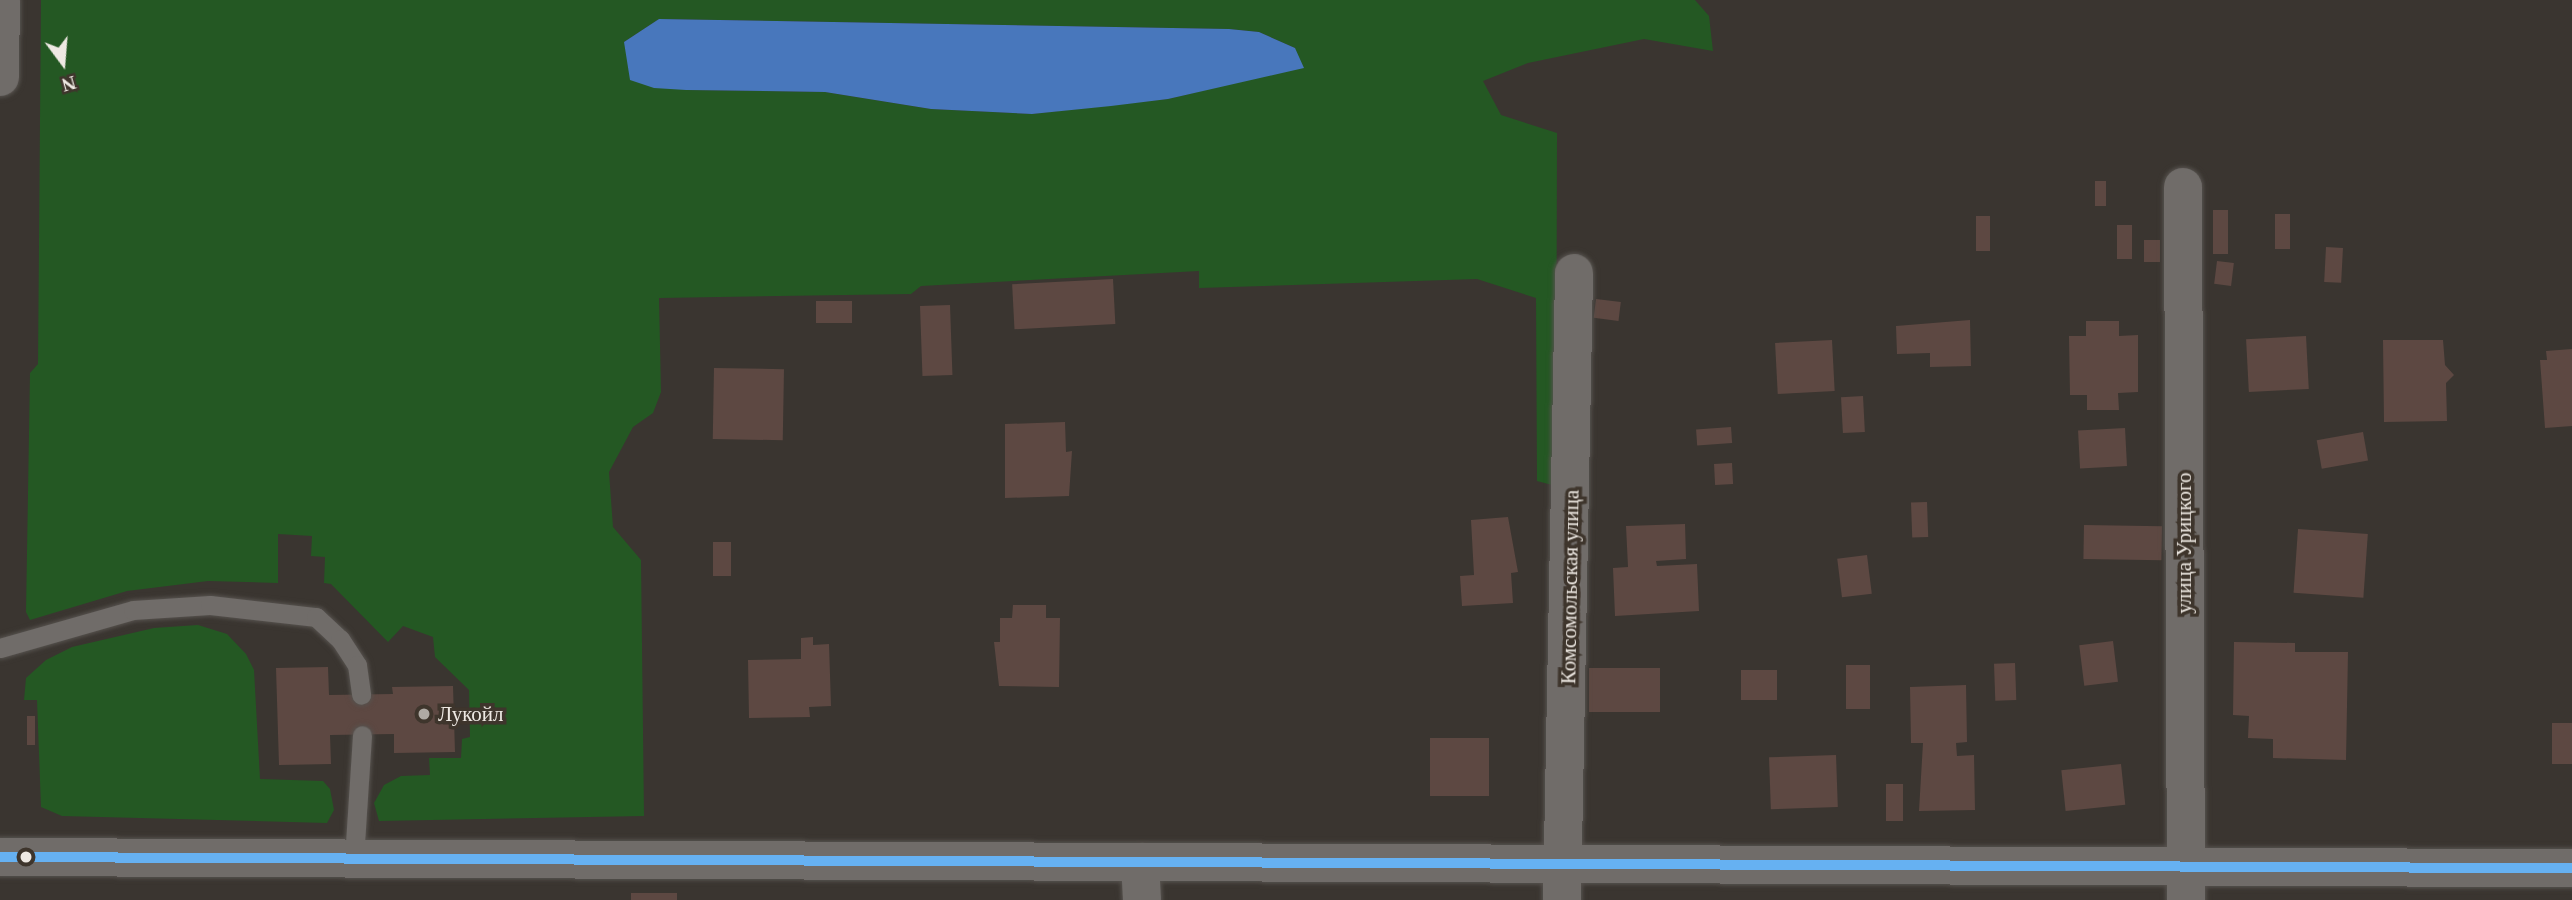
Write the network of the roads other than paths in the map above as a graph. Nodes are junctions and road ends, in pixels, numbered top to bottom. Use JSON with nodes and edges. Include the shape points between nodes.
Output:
{"nodes":[{"id":1,"x":1,"y":0,"type":"edge"},
{"id":2,"x":0,"y":77,"type":"edge"},
{"id":3,"x":2183,"y":187,"type":"dead end"},
{"id":4,"x":1574,"y":273,"type":"dead end"},
{"id":5,"x":0,"y":648,"type":"edge"},
{"id":6,"x":361,"y":695,"type":"dead end"},
{"id":7,"x":362,"y":734,"type":"dead end"},
{"id":8,"x":0,"y":857,"type":"edge"},
{"id":9,"x":354,"y":859,"type":"junction"},
{"id":10,"x":1140,"y":862,"type":"junction"},
{"id":11,"x":2572,"y":869,"type":"edge"},
{"id":12,"x":1562,"y":883,"type":"edge"},
{"id":13,"x":2186,"y":883,"type":"edge"},
{"id":14,"x":1142,"y":900,"type":"edge"}],
"edges":[{"from":1,"to":2,"type":"street"},
{"from":3,"to":13,"type":"street","name":"улица Урицкого"},
{"from":4,"to":12,"type":"street","name":"Комсомольская улица"},
{"from":5,"to":6,"type":"lane","via":[[133,610],[210,605],[316,617],[340,639],[357,665]]},
{"from":7,"to":9,"type":"lane"},
{"from":8,"to":9,"type":"street"},
{"from":9,"to":10,"type":"street"},
{"from":10,"to":12,"type":"street"},
{"from":10,"to":14,"type":"street"},
{"from":11,"to":13,"type":"street"},
{"from":12,"to":13,"type":"street"}]}
